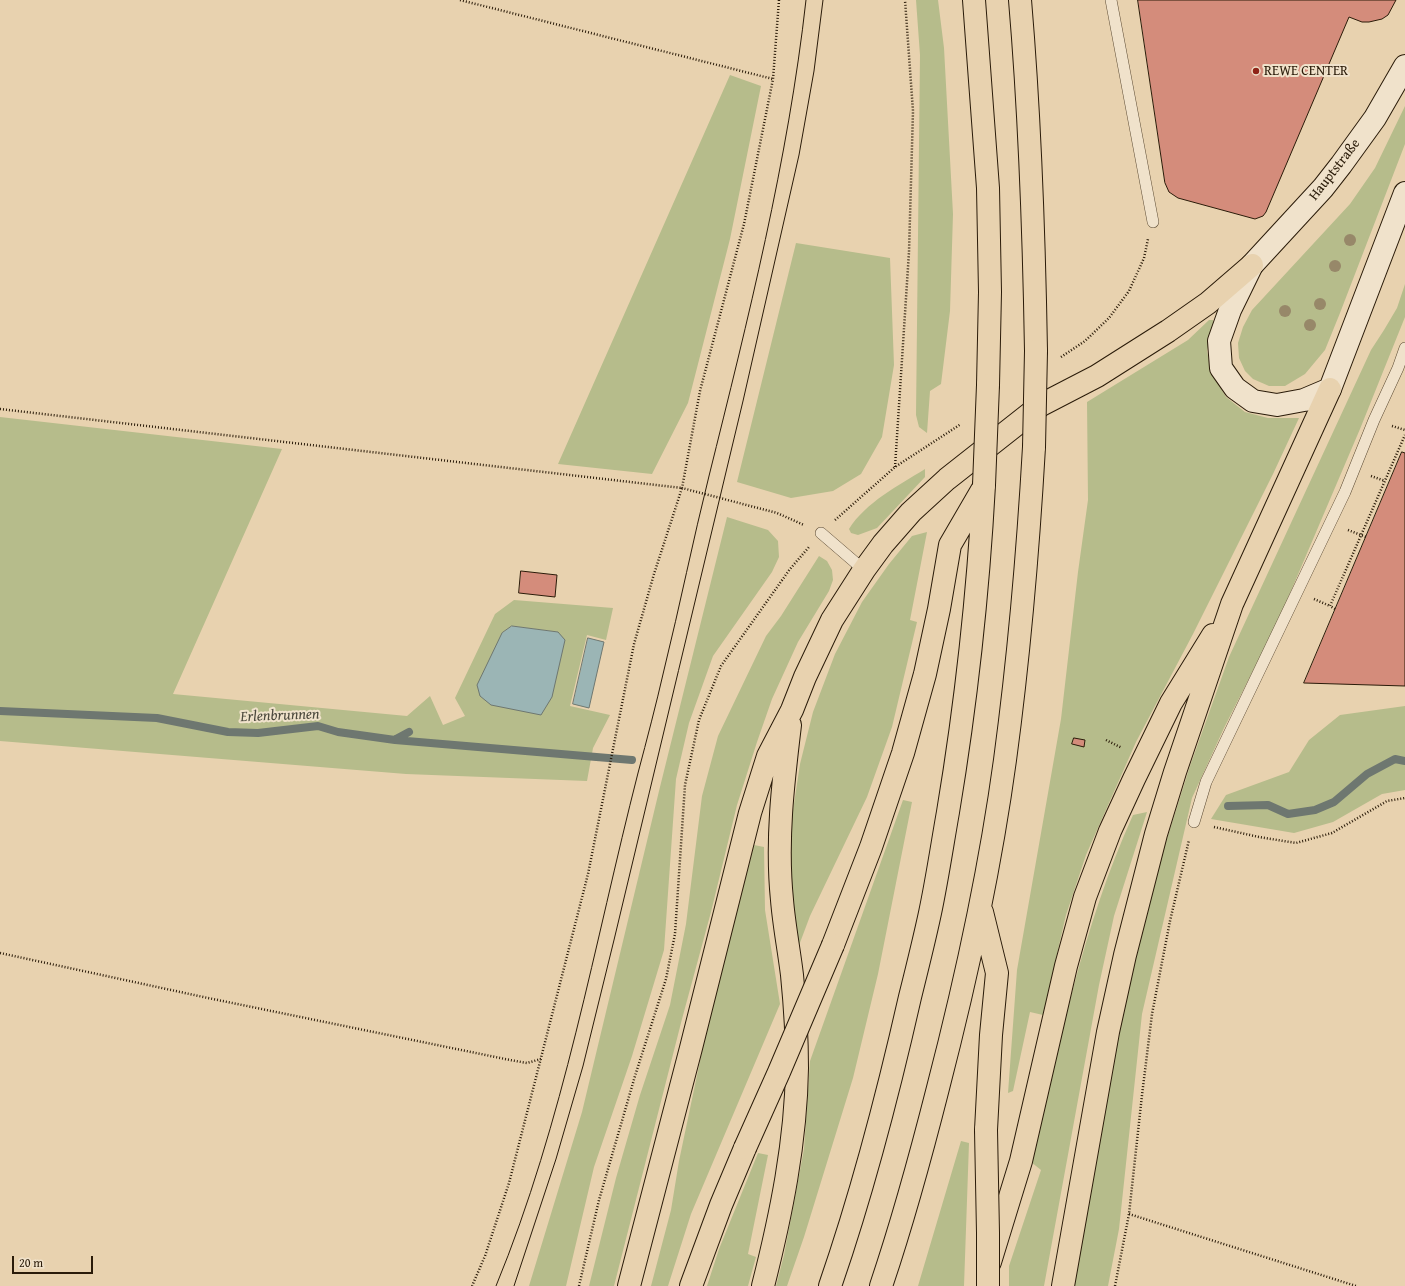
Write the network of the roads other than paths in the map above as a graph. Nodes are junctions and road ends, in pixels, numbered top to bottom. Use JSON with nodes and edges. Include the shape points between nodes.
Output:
{"nodes":[{"id":1,"x":974,"y":0,"type":"edge"},
{"id":2,"x":1020,"y":0,"type":"edge"},
{"id":3,"x":1111,"y":0,"type":"edge"},
{"id":4,"x":1405,"y":66,"type":"edge"},
{"id":5,"x":1405,"y":193,"type":"edge"},
{"id":6,"x":1153,"y":222,"type":"dead end"},
{"id":7,"x":1252,"y":265,"type":"junction"},
{"id":8,"x":1405,"y":348,"type":"edge"},
{"id":9,"x":1330,"y":389,"type":"junction"},
{"id":10,"x":984,"y":486,"type":"junction"},
{"id":11,"x":821,"y":533,"type":"road end"},
{"id":12,"x":864,"y":570,"type":"junction"},
{"id":13,"x":1232,"y":604,"type":"junction"},
{"id":14,"x":792,"y":710,"type":"junction"},
{"id":15,"x":1194,"y":822,"type":"road end"},
{"id":16,"x":980,"y":905,"type":"junction"},
{"id":17,"x":629,"y":1286,"type":"edge"},
{"id":18,"x":691,"y":1286,"type":"edge"},
{"id":19,"x":763,"y":1286,"type":"edge"},
{"id":20,"x":830,"y":1286,"type":"edge"},
{"id":21,"x":881,"y":1286,"type":"edge"},
{"id":22,"x":982,"y":1286,"type":"edge"},
{"id":23,"x":988,"y":1286,"type":"edge"},
{"id":24,"x":1063,"y":1286,"type":"edge"}],
"edges":[{"from":1,"to":10,"type":"highway","bridge":true,"via":[[988,188],[990,292]]},
{"from":2,"to":16,"type":"highway","bridge":true,"via":[[1032,183],[1036,351],[1034,447],[1024,602],[1015,683],[1004,769]]},
{"from":3,"to":6,"type":"lane"},
{"from":4,"to":7,"type":"main road","name":"Hauptstraße","via":[[1375,118],[1341,165]]},
{"from":5,"to":9,"type":"main road"},
{"from":7,"to":9,"type":"main road","name":"Hauptstraße","via":[[1230,310],[1219,341],[1221,368],[1235,388],[1254,402],[1277,405],[1304,400]]},
{"from":7,"to":12,"type":"highway","via":[[1208,303],[1168,331],[1097,376],[1041,405],[986,447],[911,512]]},
{"from":8,"to":15,"type":"lane","via":[[1345,492],[1206,782]]},
{"from":9,"to":13,"type":"highway"},
{"from":10,"to":18,"type":"highway","bridge":true,"via":[[950,545],[925,674],[903,753],[872,847],[780,1072],[721,1205]]},
{"from":10,"to":20,"type":"highway","via":[[966,697],[930,912],[882,1115]]},
{"from":11,"to":12,"type":"lane"},
{"from":12,"to":14,"type":"highway","via":[[832,620]]},
{"from":13,"to":22,"type":"highway","via":[[1171,703],[1110,831],[1085,897],[1066,966],[1021,1161]]},
{"from":13,"to":24,"type":"highway","via":[[1175,772],[1144,878],[1108,1032]]},
{"from":14,"to":17,"type":"highway","via":[[768,756],[750,813]]},
{"from":14,"to":19,"type":"highway","via":[[782,785],[779,841],[782,899],[792,975],[796,1034],[796,1102],[785,1185]]},
{"from":16,"to":21,"type":"highway","via":[[938,1090],[912,1187]]},
{"from":16,"to":23,"type":"highway","bridge":true,"via":[[997,973],[986,1130]]}]}
